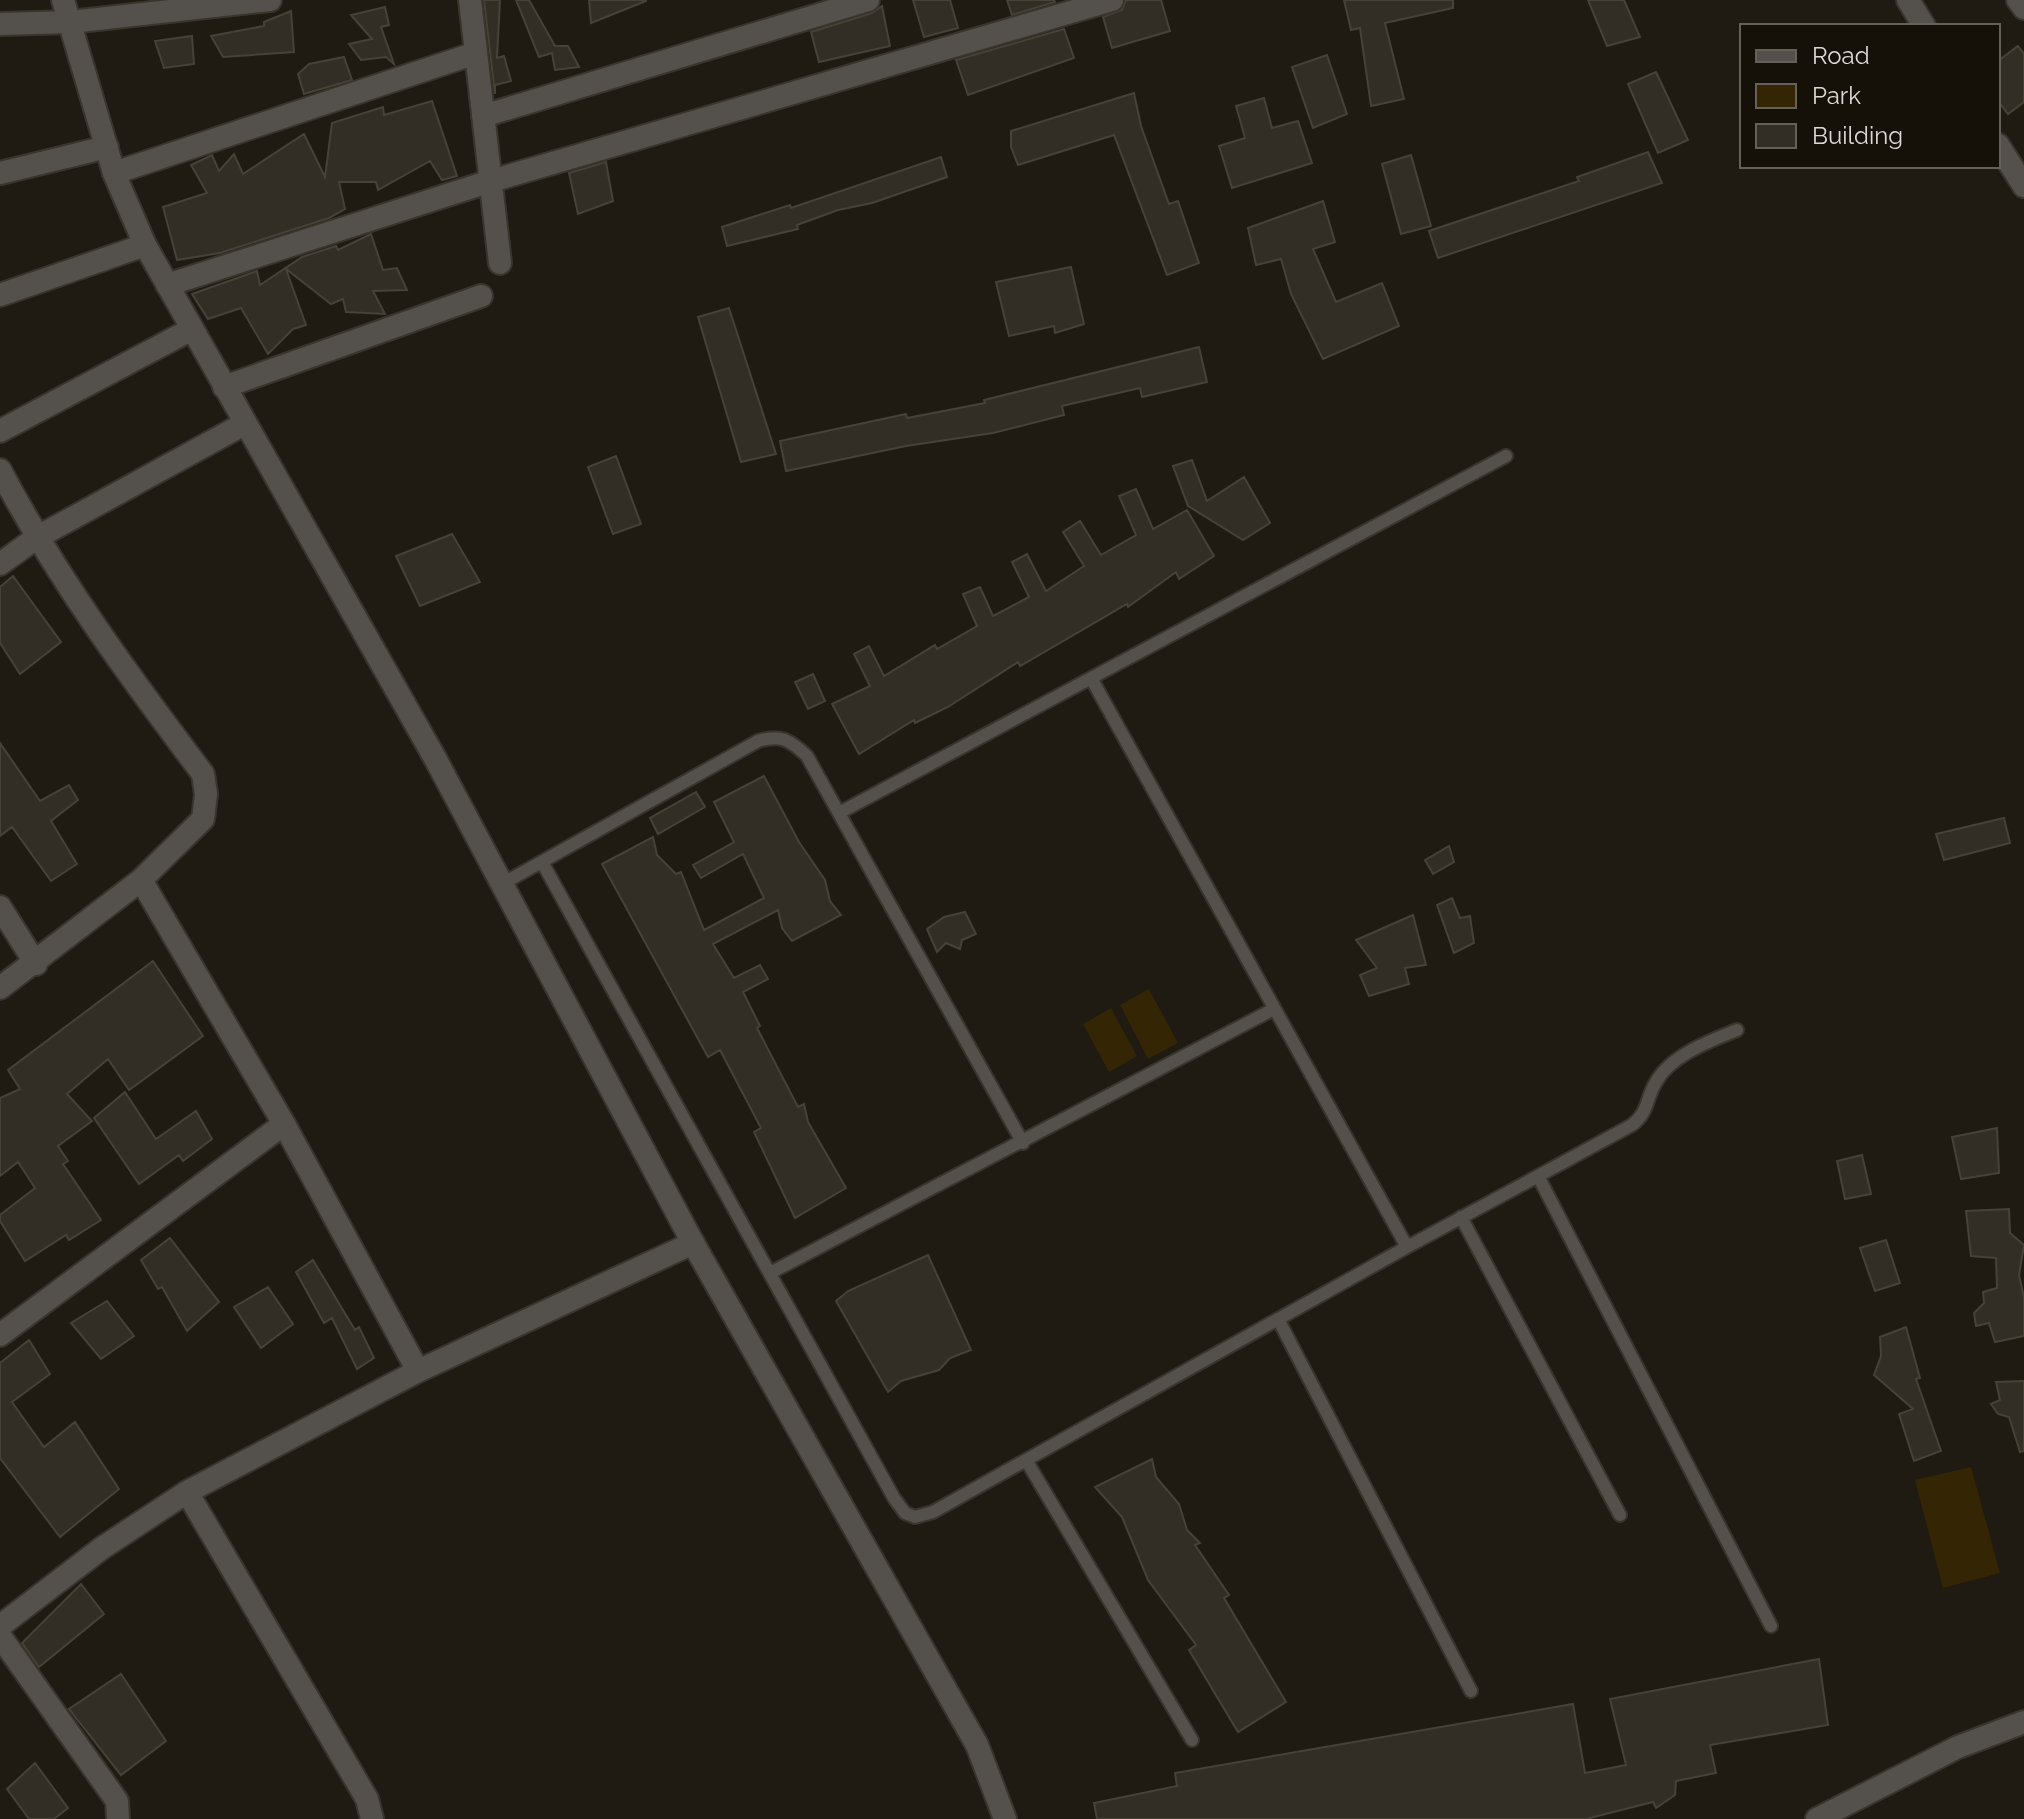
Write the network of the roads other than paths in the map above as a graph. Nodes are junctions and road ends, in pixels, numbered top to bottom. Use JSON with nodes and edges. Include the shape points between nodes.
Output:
{"nodes":[{"id":1,"x":270,"y":0,"type":"edge"},
{"id":2,"x":470,"y":0,"type":"edge"},
{"id":3,"x":868,"y":0,"type":"edge"},
{"id":4,"x":1112,"y":0,"type":"edge"},
{"id":5,"x":1908,"y":0,"type":"edge"},
{"id":6,"x":2018,"y":0,"type":"edge"},
{"id":7,"x":2024,"y":8,"type":"edge"},
{"id":8,"x":66,"y":11,"type":"edge"},
{"id":9,"x":0,"y":24,"type":"edge"},
{"id":10,"x":1923,"y":24,"type":"edge"},
{"id":11,"x":476,"y":53,"type":"junction"},
{"id":12,"x":483,"y":116,"type":"junction"},
{"id":13,"x":107,"y":147,"type":"junction"},
{"id":14,"x":2000,"y":148,"type":"edge"},
{"id":15,"x":0,"y":173,"type":"edge"},
{"id":16,"x":114,"y":173,"type":"junction"},
{"id":17,"x":491,"y":181,"type":"junction"},
{"id":18,"x":2024,"y":186,"type":"edge"},
{"id":19,"x":145,"y":245,"type":"junction"},
{"id":20,"x":500,"y":263,"type":"dead end"},
{"id":21,"x":167,"y":285,"type":"junction"},
{"id":22,"x":0,"y":295,"type":"edge"},
{"id":23,"x":481,"y":296,"type":"dead end"},
{"id":24,"x":192,"y":329,"type":"junction"},
{"id":25,"x":224,"y":387,"type":"junction"},
{"id":26,"x":244,"y":424,"type":"junction"},
{"id":27,"x":0,"y":431,"type":"edge"},
{"id":28,"x":1506,"y":456,"type":"dead end"},
{"id":29,"x":0,"y":470,"type":"edge"},
{"id":30,"x":36,"y":538,"type":"junction"},
{"id":31,"x":0,"y":564,"type":"edge"},
{"id":32,"x":1091,"y":678,"type":"junction"},
{"id":33,"x":839,"y":813,"type":"junction"},
{"id":34,"x":542,"y":862,"type":"junction"},
{"id":35,"x":141,"y":880,"type":"junction"},
{"id":36,"x":502,"y":884,"type":"junction"},
{"id":37,"x":0,"y":907,"type":"edge"},
{"id":38,"x":36,"y":964,"type":"junction"},
{"id":39,"x":0,"y":988,"type":"edge"},
{"id":40,"x":1272,"y":1010,"type":"junction"},
{"id":41,"x":1737,"y":1030,"type":"dead end"},
{"id":42,"x":284,"y":1124,"type":"junction"},
{"id":43,"x":1023,"y":1143,"type":"junction"},
{"id":44,"x":1538,"y":1176,"type":"junction"},
{"id":45,"x":1461,"y":1217,"type":"junction"},
{"id":46,"x":693,"y":1243,"type":"junction"},
{"id":47,"x":1407,"y":1247,"type":"junction"},
{"id":48,"x":770,"y":1273,"type":"junction"},
{"id":49,"x":1278,"y":1319,"type":"junction"},
{"id":50,"x":0,"y":1335,"type":"edge"},
{"id":51,"x":418,"y":1371,"type":"junction"},
{"id":52,"x":1026,"y":1460,"type":"junction"},
{"id":53,"x":187,"y":1492,"type":"junction"},
{"id":54,"x":1620,"y":1515,"type":"dead end"},
{"id":55,"x":0,"y":1626,"type":"edge"},
{"id":56,"x":1771,"y":1626,"type":"dead end"},
{"id":57,"x":0,"y":1636,"type":"edge"},
{"id":58,"x":1471,"y":1691,"type":"dead end"},
{"id":59,"x":2024,"y":1722,"type":"edge"},
{"id":60,"x":1192,"y":1740,"type":"dead end"},
{"id":61,"x":122,"y":1813,"type":"edge"},
{"id":62,"x":372,"y":1819,"type":"edge"},
{"id":63,"x":1005,"y":1819,"type":"edge"},
{"id":64,"x":1817,"y":1819,"type":"edge"}],
"edges":[{"from":1,"to":8,"type":"street"},
{"from":2,"to":11,"type":"street"},
{"from":3,"to":12,"type":"street"},
{"from":4,"to":17,"type":"street"},
{"from":5,"to":10,"type":"street"},
{"from":6,"to":7,"type":"street"},
{"from":8,"to":9,"type":"street"},
{"from":8,"to":13,"type":"street"},
{"from":11,"to":12,"type":"street"},
{"from":11,"to":16,"type":"street"},
{"from":12,"to":17,"type":"street"},
{"from":13,"to":15,"type":"street"},
{"from":13,"to":16,"type":"street"},
{"from":14,"to":18,"type":"street"},
{"from":16,"to":19,"type":"street"},
{"from":17,"to":20,"type":"street"},
{"from":17,"to":21,"type":"street"},
{"from":19,"to":21,"type":"street"},
{"from":19,"to":22,"type":"street"},
{"from":21,"to":24,"type":"street"},
{"from":23,"to":25,"type":"street"},
{"from":24,"to":25,"type":"street"},
{"from":24,"to":27,"type":"street"},
{"from":25,"to":26,"type":"street"},
{"from":26,"to":30,"type":"street"},
{"from":26,"to":36,"type":"street"},
{"from":28,"to":32,"type":"lane"},
{"from":29,"to":30,"type":"street"},
{"from":30,"to":31,"type":"street"},
{"from":30,"to":35,"type":"street","via":[[203,774],[203,819]]},
{"from":32,"to":33,"type":"lane"},
{"from":32,"to":40,"type":"lane","via":[[1236,934]]},
{"from":33,"to":34,"type":"lane","via":[[807,756],[790,740],[774,736]]},
{"from":33,"to":43,"type":"lane"},
{"from":34,"to":36,"type":"lane"},
{"from":34,"to":48,"type":"lane"},
{"from":35,"to":38,"type":"street"},
{"from":35,"to":42,"type":"street"},
{"from":36,"to":46,"type":"street"},
{"from":37,"to":38,"type":"street"},
{"from":38,"to":39,"type":"street"},
{"from":40,"to":43,"type":"lane"},
{"from":40,"to":47,"type":"lane"},
{"from":41,"to":44,"type":"lane","via":[[1700,1045],[1664,1072],[1643,1117]]},
{"from":42,"to":50,"type":"street"},
{"from":42,"to":51,"type":"street"},
{"from":43,"to":48,"type":"lane"},
{"from":44,"to":45,"type":"lane"},
{"from":44,"to":56,"type":"lane"},
{"from":45,"to":47,"type":"lane"},
{"from":45,"to":54,"type":"lane"},
{"from":46,"to":51,"type":"street"},
{"from":46,"to":63,"type":"street","via":[[977,1745]]},
{"from":47,"to":49,"type":"lane"},
{"from":48,"to":52,"type":"lane","via":[[905,1513],[915,1517],[933,1512]]},
{"from":49,"to":52,"type":"lane"},
{"from":49,"to":58,"type":"lane"},
{"from":51,"to":53,"type":"street"},
{"from":52,"to":60,"type":"lane"},
{"from":53,"to":55,"type":"street"},
{"from":53,"to":62,"type":"street","via":[[367,1799]]},
{"from":57,"to":61,"type":"street"},
{"from":59,"to":64,"type":"street","via":[[1958,1747]]}]}
